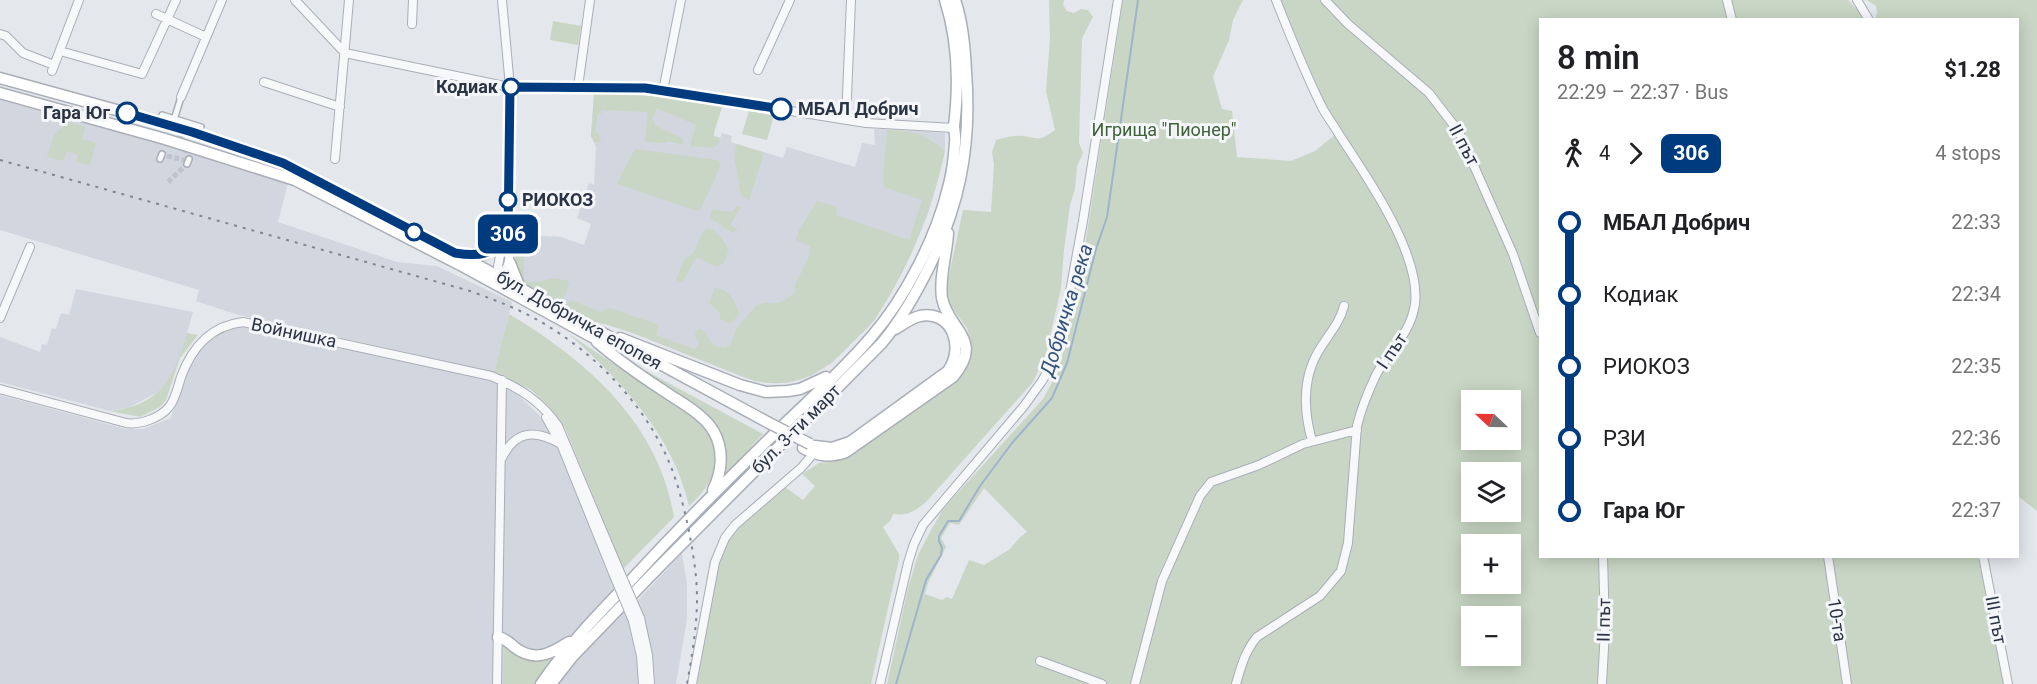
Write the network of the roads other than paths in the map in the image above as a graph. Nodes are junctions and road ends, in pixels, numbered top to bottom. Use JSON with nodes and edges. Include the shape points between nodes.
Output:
{"nodes":[{"id":1,"x":79,"y":0,"type":"edge"},
{"id":2,"x":176,"y":0,"type":"edge"},
{"id":3,"x":222,"y":0,"type":"edge"},
{"id":4,"x":295,"y":0,"type":"edge"},
{"id":5,"x":349,"y":0,"type":"edge"},
{"id":6,"x":413,"y":0,"type":"edge"},
{"id":7,"x":502,"y":0,"type":"edge"},
{"id":8,"x":590,"y":0,"type":"edge"},
{"id":9,"x":681,"y":0,"type":"edge"},
{"id":10,"x":790,"y":0,"type":"edge"},
{"id":11,"x":851,"y":0,"type":"edge"},
{"id":12,"x":945,"y":0,"type":"edge"},
{"id":13,"x":955,"y":0,"type":"edge"},
{"id":14,"x":1118,"y":0,"type":"edge"},
{"id":15,"x":1276,"y":0,"type":"edge"},
{"id":16,"x":1325,"y":0,"type":"edge"},
{"id":17,"x":1727,"y":0,"type":"edge"},
{"id":18,"x":1857,"y":0,"type":"edge"},
{"id":19,"x":156,"y":14,"type":"dead end"},
{"id":20,"x":1732,"y":18,"type":"edge"},
{"id":21,"x":1868,"y":18,"type":"edge"},
{"id":22,"x":167,"y":19,"type":"junction"},
{"id":23,"x":412,"y":24,"type":"dead end"},
{"id":24,"x":0,"y":34,"type":"edge"},
{"id":25,"x":206,"y":37,"type":"junction"},
{"id":26,"x":60,"y":51,"type":"junction"},
{"id":27,"x":345,"y":53,"type":"junction"},
{"id":28,"x":758,"y":70,"type":"dead end"},
{"id":29,"x":0,"y":78,"type":"edge"},
{"id":30,"x":264,"y":82,"type":"dead end"},
{"id":31,"x":510,"y":87,"type":"junction"},
{"id":32,"x":578,"y":87,"type":"junction"},
{"id":33,"x":663,"y":91,"type":"junction"},
{"id":34,"x":0,"y":93,"type":"edge"},
{"id":35,"x":181,"y":98,"type":"joint"},
{"id":36,"x":340,"y":107,"type":"junction"},
{"id":37,"x":162,"y":115,"type":"dead end"},
{"id":38,"x":175,"y":119,"type":"junction"},
{"id":39,"x":846,"y":120,"type":"junction"},
{"id":40,"x":201,"y":127,"type":"dead end"},
{"id":41,"x":954,"y":128,"type":"junction"},
{"id":42,"x":967,"y":129,"type":"junction"},
{"id":43,"x":335,"y":159,"type":"dead end"},
{"id":44,"x":949,"y":224,"type":"junction"},
{"id":45,"x":508,"y":234,"type":"junction"},
{"id":46,"x":500,"y":244,"type":"junction"},
{"id":47,"x":30,"y":246,"type":"dead end"},
{"id":48,"x":455,"y":253,"type":"junction"},
{"id":49,"x":510,"y":262,"type":"junction"},
{"id":50,"x":497,"y":282,"type":"junction"},
{"id":51,"x":520,"y":289,"type":"junction"},
{"id":52,"x":1344,"y":306,"type":"dead end"},
{"id":53,"x":0,"y":318,"type":"edge"},
{"id":54,"x":1538,"y":322,"type":"edge"},
{"id":55,"x":892,"y":331,"type":"junction"},
{"id":56,"x":592,"y":332,"type":"junction"},
{"id":57,"x":841,"y":368,"type":"junction"},
{"id":58,"x":502,"y":380,"type":"junction"},
{"id":59,"x":0,"y":389,"type":"edge"},
{"id":60,"x":528,"y":395,"type":"junction"},
{"id":61,"x":1357,"y":430,"type":"junction"},
{"id":62,"x":1312,"y":441,"type":"junction"},
{"id":63,"x":561,"y":444,"type":"junction"},
{"id":64,"x":811,"y":448,"type":"junction"},
{"id":65,"x":501,"y":462,"type":"junction"},
{"id":66,"x":710,"y":497,"type":"junction"},
{"id":67,"x":1603,"y":558,"type":"edge"},
{"id":68,"x":1828,"y":558,"type":"edge"},
{"id":69,"x":1983,"y":558,"type":"edge"},
{"id":70,"x":616,"y":572,"type":"junction"},
{"id":71,"x":637,"y":620,"type":"junction"},
{"id":72,"x":498,"y":637,"type":"junction"},
{"id":73,"x":577,"y":637,"type":"junction"},
{"id":74,"x":1040,"y":662,"type":"dead end"},
{"id":75,"x":496,"y":684,"type":"edge"},
{"id":76,"x":541,"y":684,"type":"edge"},
{"id":77,"x":551,"y":684,"type":"edge"},
{"id":78,"x":643,"y":684,"type":"edge"},
{"id":79,"x":650,"y":684,"type":"edge"},
{"id":80,"x":692,"y":684,"type":"edge"},
{"id":81,"x":880,"y":684,"type":"edge"},
{"id":82,"x":1102,"y":684,"type":"edge"},
{"id":83,"x":1135,"y":684,"type":"edge"},
{"id":84,"x":1236,"y":684,"type":"edge"},
{"id":85,"x":1602,"y":684,"type":"edge"},
{"id":86,"x":1847,"y":684,"type":"edge"},
{"id":87,"x":2008,"y":684,"type":"edge"}],
"edges":[{"from":1,"to":26,"type":"street"},
{"from":2,"to":22,"type":"street"},
{"from":3,"to":25,"type":"street"},
{"from":4,"to":27,"type":"street"},
{"from":5,"to":27,"type":"street"},
{"from":6,"to":23,"type":"street"},
{"from":7,"to":31,"type":"street"},
{"from":8,"to":32,"type":"street"},
{"from":9,"to":33,"type":"street"},
{"from":10,"to":28,"type":"street"},
{"from":11,"to":39,"type":"street"},
{"from":12,"to":41,"type":"main road","name":"бул. 3-ти март","via":[[958,93]]},
{"from":13,"to":42,"type":"main road","name":"бул. 3-ти март","via":[[965,49]]},
{"from":14,"to":81,"type":"street","via":[[1083,221],[1065,319],[1052,363],[1024,406],[923,525],[908,563]]},
{"from":15,"to":61,"type":"street","name":"І път","via":[[1321,105],[1377,195],[1413,274],[1412,316],[1376,375],[1361,409]]},
{"from":16,"to":54,"type":"street","name":"ІІ път","via":[[1429,93],[1466,142]]},
{"from":17,"to":20,"type":"street"},
{"from":18,"to":21,"type":"street"},
{"from":19,"to":22,"type":"street"},
{"from":22,"to":25,"type":"street"},
{"from":22,"to":26,"type":"street","via":[[142,74]]},
{"from":24,"to":26,"type":"street","via":[[23,53],[53,68]]},
{"from":25,"to":35,"type":"street"},
{"from":27,"to":31,"type":"street"},
{"from":27,"to":36,"type":"street"},
{"from":29,"to":48,"type":"main road","name":"бул. Добричка епопея","via":[[266,156]]},
{"from":30,"to":36,"type":"street"},
{"from":31,"to":32,"type":"street"},
{"from":31,"to":45,"type":"street"},
{"from":32,"to":33,"type":"street"},
{"from":33,"to":39,"type":"street"},
{"from":34,"to":50,"type":"main road","name":"бул. Добричка епопея","via":[[289,178]]},
{"from":35,"to":38,"type":"street"},
{"from":36,"to":43,"type":"street"},
{"from":37,"to":38,"type":"street"},
{"from":38,"to":40,"type":"street"},
{"from":39,"to":41,"type":"street"},
{"from":41,"to":42,"type":"main road","via":[[962,135]]},
{"from":41,"to":57,"type":"main road","name":"бул. 3-ти март","via":[[948,188],[921,259],[883,323]]},
{"from":42,"to":44,"type":"main road","name":"бул. 3-ти март","via":[[966,154]]},
{"from":44,"to":55,"type":"main road","name":"бул. 3-ти март","via":[[918,289]]},
{"from":44,"to":64,"type":"main road","via":[[942,299],[963,334],[964,360],[958,370],[855,448],[829,456]]},
{"from":45,"to":46,"type":"street"},
{"from":45,"to":49,"type":"street"},
{"from":46,"to":48,"type":"main road","via":[[485,254]]},
{"from":46,"to":50,"type":"street"},
{"from":47,"to":53,"type":"street"},
{"from":48,"to":50,"type":"main road","name":"бул. Добричка епопея"},
{"from":49,"to":50,"type":"street"},
{"from":49,"to":51,"type":"main road"},
{"from":50,"to":51,"type":"main road","name":"бул. Добричка епопея"},
{"from":50,"to":56,"type":"main road","name":"бул. Добричка епопея"},
{"from":51,"to":56,"type":"main road","name":"бул. Добричка епопея"},
{"from":52,"to":62,"type":"street","via":[[1306,379]]},
{"from":55,"to":64,"type":"main road","via":[[920,316],[942,321],[956,340],[953,363],[948,371],[850,442],[832,448]]},
{"from":55,"to":77,"type":"main road","name":"бул. 3-ти март","via":[[657,569]]},
{"from":56,"to":57,"type":"main road","via":[[627,340],[765,392],[800,389]]},
{"from":56,"to":64,"type":"main road","name":"бул. Добричка епопея","bridge":true},
{"from":56,"to":66,"type":"main road","via":[[617,359],[708,422],[721,453],[718,481]]},
{"from":57,"to":66,"type":"main road","name":"бул. 3-ти март"},
{"from":58,"to":59,"type":"street","name":"Войнишка","via":[[243,322],[214,330],[201,341],[189,358],[169,407],[140,422],[126,423]]},
{"from":58,"to":60,"type":"street","name":"Войнишка"},
{"from":58,"to":65,"type":"street"},
{"from":60,"to":63,"type":"street","via":[[548,419]]},
{"from":60,"to":70,"type":"street","via":[[546,410],[562,434]]},
{"from":61,"to":62,"type":"street"},
{"from":61,"to":84,"type":"street","name":"І път","via":[[1348,543],[1341,571],[1320,596],[1257,637],[1249,646]]},
{"from":62,"to":83,"type":"street","via":[[1211,482],[1205,488],[1162,581]]},
{"from":63,"to":65,"type":"street","via":[[545,436],[526,435],[510,445]]},
{"from":63,"to":70,"type":"street"},
{"from":64,"to":80,"type":"street","via":[[725,538],[715,562]]},
{"from":65,"to":72,"type":"street"},
{"from":66,"to":73,"type":"main road","name":"бул. 3-ти март"},
{"from":67,"to":85,"type":"street","name":"ІІ път"},
{"from":68,"to":86,"type":"street","name":"10-та"},
{"from":69,"to":87,"type":"street","name":"ІІІ път"},
{"from":70,"to":71,"type":"street","bridge":true},
{"from":71,"to":78,"type":"street"},
{"from":71,"to":79,"type":"street","via":[[648,655]]},
{"from":72,"to":73,"type":"main road","via":[[525,654],[539,656],[554,652]]},
{"from":72,"to":75,"type":"street"},
{"from":73,"to":76,"type":"main road","name":"бул. 3-ти март"},
{"from":74,"to":82,"type":"street"}]}
